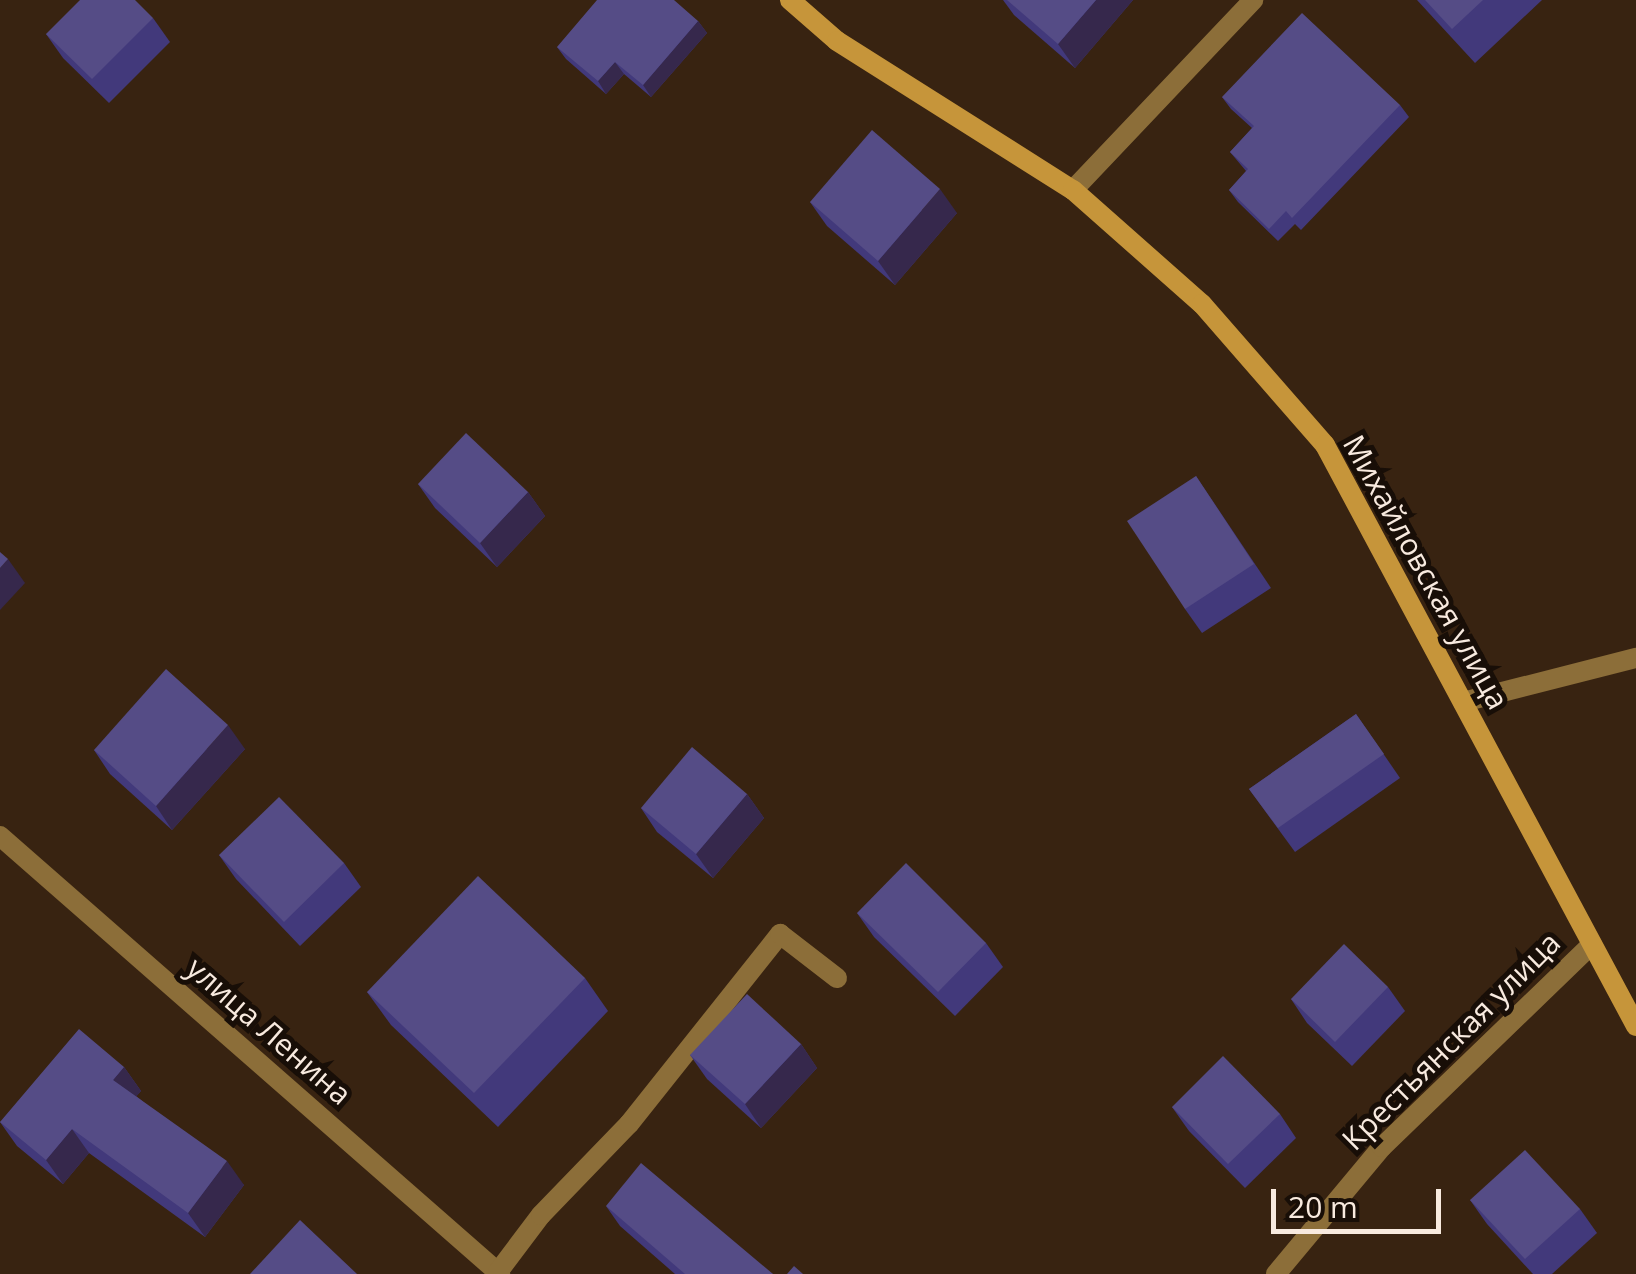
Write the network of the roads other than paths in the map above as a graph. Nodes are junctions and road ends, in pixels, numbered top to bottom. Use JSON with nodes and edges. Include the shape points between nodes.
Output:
{"nodes":[{"id":1,"x":790,"y":0,"type":"edge"},
{"id":2,"x":1253,"y":0,"type":"edge"},
{"id":3,"x":1072,"y":190,"type":"junction"},
{"id":4,"x":1636,"y":658,"type":"edge"},
{"id":5,"x":1463,"y":702,"type":"junction"},
{"id":6,"x":0,"y":836,"type":"edge"},
{"id":7,"x":1592,"y":944,"type":"junction"},
{"id":8,"x":836,"y":978,"type":"dead end"},
{"id":9,"x":1636,"y":1026,"type":"edge"},
{"id":10,"x":499,"y":1273,"type":"edge"},
{"id":11,"x":1276,"y":1274,"type":"edge"}],
"edges":[{"from":1,"to":3,"type":"street","name":"Михайловская улица","via":[[837,41]]},
{"from":2,"to":3,"type":"street"},
{"from":3,"to":5,"type":"street","name":"Михайловская улица","via":[[1202,304],[1325,445]]},
{"from":4,"to":5,"type":"street"},
{"from":5,"to":7,"type":"street","name":"Михайловская улица"},
{"from":6,"to":10,"type":"street","name":"улица Ленина"},
{"from":7,"to":9,"type":"street","name":"Михайловская улица"},
{"from":7,"to":11,"type":"street","name":"Крестьянская улица","via":[[1382,1147]]},
{"from":8,"to":10,"type":"street","name":"улица Ленина","via":[[780,934],[629,1124],[540,1215]]}]}
